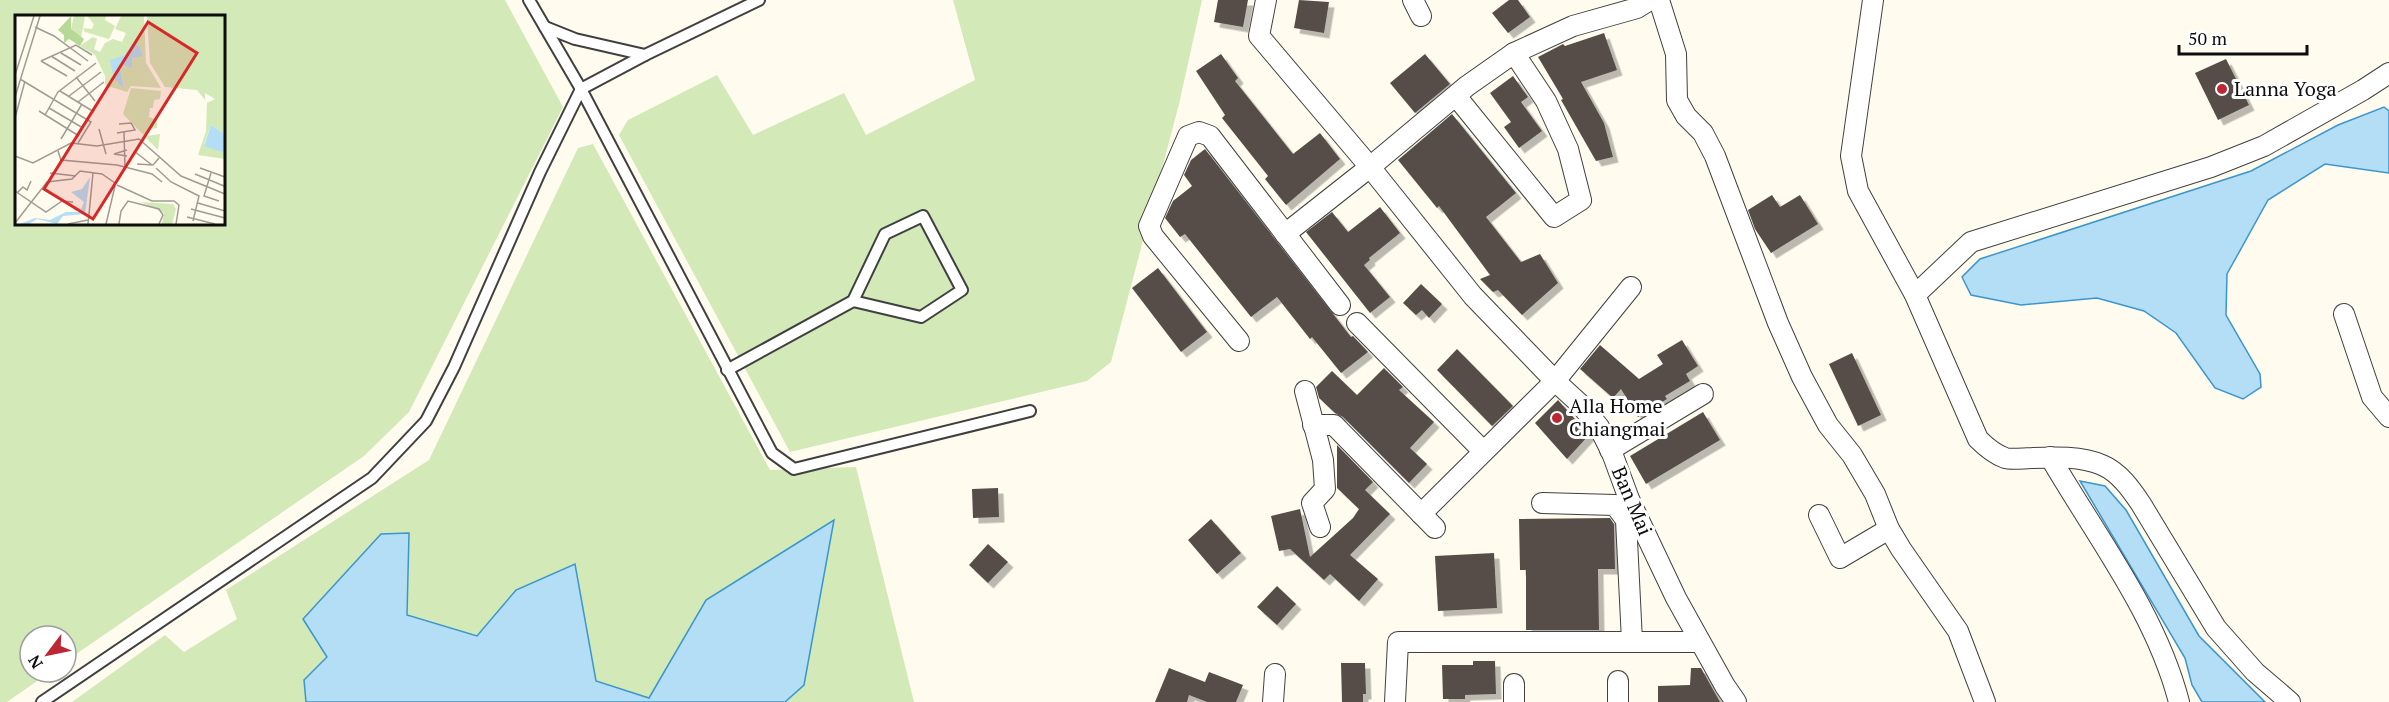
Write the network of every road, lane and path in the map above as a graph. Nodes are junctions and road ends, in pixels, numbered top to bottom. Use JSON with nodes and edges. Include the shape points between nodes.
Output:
{"nodes":[{"id":1,"x":529,"y":0,"type":"edge"},
{"id":2,"x":759,"y":0,"type":"edge"},
{"id":3,"x":1266,"y":0,"type":"edge"},
{"id":4,"x":1650,"y":0,"type":"edge"},
{"id":5,"x":1659,"y":0,"type":"edge"},
{"id":6,"x":1873,"y":0,"type":"edge"},
{"id":7,"x":544,"y":27,"type":"junction"},
{"id":8,"x":1514,"y":53,"type":"junction"},
{"id":9,"x":645,"y":55,"type":"junction"},
{"id":10,"x":2389,"y":73,"type":"edge"},
{"id":11,"x":581,"y":89,"type":"junction"},
{"id":12,"x":1456,"y":96,"type":"junction"},
{"id":13,"x":1370,"y":167,"type":"junction"},
{"id":14,"x":1285,"y":234,"type":"junction"},
{"id":15,"x":1631,"y":287,"type":"dead end"},
{"id":16,"x":1915,"y":295,"type":"junction"},
{"id":17,"x":854,"y":301,"type":"junction"},
{"id":18,"x":1340,"y":305,"type":"dead end"},
{"id":19,"x":2344,"y":314,"type":"dead end"},
{"id":20,"x":1357,"y":323,"type":"dead end"},
{"id":21,"x":1239,"y":341,"type":"dead end"},
{"id":22,"x":727,"y":370,"type":"junction"},
{"id":23,"x":1555,"y":381,"type":"junction"},
{"id":24,"x":1305,"y":391,"type":"dead end"},
{"id":25,"x":1703,"y":394,"type":"dead end"},
{"id":26,"x":1030,"y":411,"type":"dead end"},
{"id":27,"x":2389,"y":417,"type":"edge"},
{"id":28,"x":1313,"y":424,"type":"junction"},
{"id":29,"x":1483,"y":450,"type":"junction"},
{"id":30,"x":1610,"y":450,"type":"junction"},
{"id":31,"x":2050,"y":457,"type":"junction"},
{"id":32,"x":1542,"y":503,"type":"dead end"},
{"id":33,"x":1819,"y":515,"type":"dead end"},
{"id":34,"x":1320,"y":527,"type":"dead end"},
{"id":35,"x":1889,"y":529,"type":"junction"},
{"id":36,"x":1632,"y":641,"type":"junction"},
{"id":37,"x":1700,"y":642,"type":"junction"},
{"id":38,"x":1275,"y":674,"type":"dead end"},
{"id":39,"x":1618,"y":681,"type":"dead end"},
{"id":40,"x":42,"y":702,"type":"edge"},
{"id":41,"x":1273,"y":702,"type":"edge"},
{"id":42,"x":1395,"y":702,"type":"edge"},
{"id":43,"x":1618,"y":702,"type":"edge"},
{"id":44,"x":1736,"y":702,"type":"edge"},
{"id":45,"x":1985,"y":702,"type":"edge"},
{"id":46,"x":2179,"y":702,"type":"edge"},
{"id":47,"x":2290,"y":702,"type":"edge"}],
"edges":[{"from":1,"to":7,"type":"lane"},
{"from":2,"to":9,"type":"lane"},
{"from":3,"to":13,"type":"street","name":"Ban Mai","via":[[1259,36]]},
{"from":4,"to":8,"type":"street","via":[[1637,8],[1573,26]]},
{"from":5,"to":35,"type":"street","via":[[1676,54],[1677,100],[1686,116],[1703,132],[1715,156],[1802,377],[1828,425],[1875,494]]},
{"from":6,"to":16,"type":"street","via":[[1851,156],[1858,191]]},
{"from":7,"to":9,"type":"lane","via":[[575,39]]},
{"from":7,"to":11,"type":"lane"},
{"from":8,"to":12,"type":"street"},
{"from":8,"to":12,"type":"street","via":[[1546,101],[1568,149],[1581,200],[1554,217]]},
{"from":9,"to":11,"type":"lane"},
{"from":10,"to":16,"type":"street","via":[[2317,117],[2232,159],[1971,242]]},
{"from":11,"to":22,"type":"lane"},
{"from":11,"to":40,"type":"lane","via":[[426,421],[372,478]]},
{"from":12,"to":13,"type":"street"},
{"from":13,"to":14,"type":"street"},
{"from":13,"to":23,"type":"street","name":"Ban Mai","via":[[1473,296]]},
{"from":14,"to":18,"type":"street"},
{"from":14,"to":21,"type":"street","via":[[1210,136],[1199,132],[1188,136],[1149,226],[1153,236]]},
{"from":15,"to":23,"type":"street"},
{"from":16,"to":31,"type":"street","via":[[1978,439],[2006,458]]},
{"from":17,"to":17,"type":"lane","via":[[885,234],[923,216],[962,291],[921,317]]},
{"from":17,"to":22,"type":"lane"},
{"from":19,"to":27,"type":"street","via":[[2372,397]]},
{"from":20,"to":29,"type":"street"},
{"from":22,"to":26,"type":"lane","via":[[772,453],[794,469]]},
{"from":23,"to":29,"type":"street"},
{"from":23,"to":30,"type":"street","name":"Ban Mai","via":[[1580,403]]},
{"from":24,"to":28,"type":"street"},
{"from":25,"to":30,"type":"street"},
{"from":28,"to":29,"type":"street","via":[[1334,425],[1428,521]]},
{"from":28,"to":34,"type":"street","via":[[1323,460],[1325,489],[1312,503]]},
{"from":30,"to":37,"type":"street","name":"Ban Mai"},
{"from":31,"to":46,"type":"street","via":[[2144,613],[2172,675]]},
{"from":31,"to":47,"type":"street","via":[[2101,464],[2129,486],[2216,628],[2255,672]]},
{"from":32,"to":36,"type":"street","via":[[1615,505],[1626,520]]},
{"from":33,"to":35,"type":"street","via":[[1840,558]]},
{"from":35,"to":45,"type":"street","via":[[1958,631]]},
{"from":36,"to":37,"type":"street"},
{"from":36,"to":42,"type":"street","via":[[1398,642]]},
{"from":37,"to":44,"type":"street","name":"Ban Mai"},
{"from":38,"to":41,"type":"street"},
{"from":39,"to":43,"type":"street"}]}
